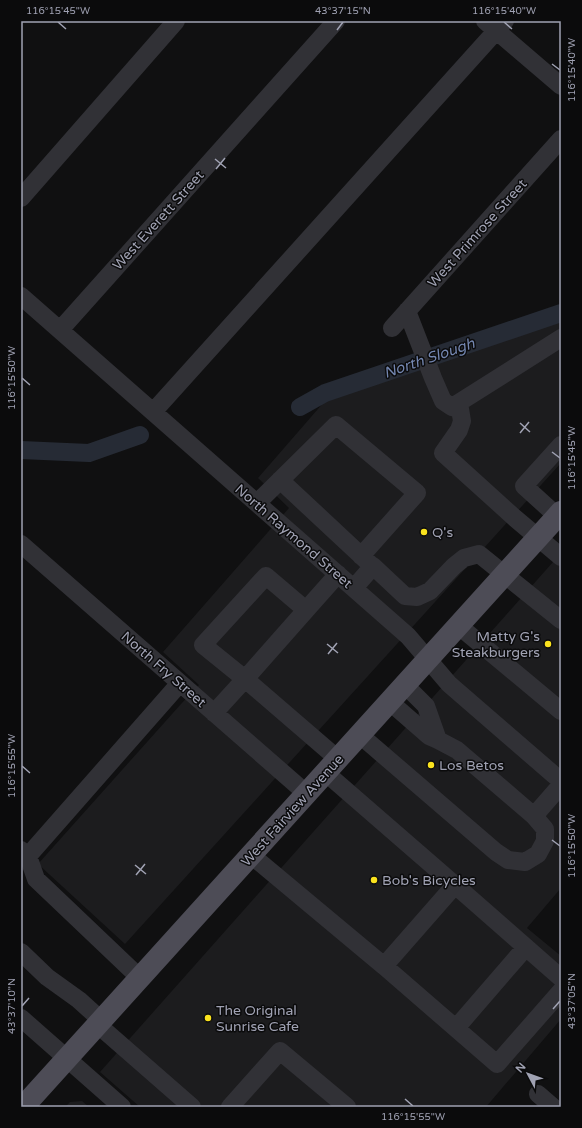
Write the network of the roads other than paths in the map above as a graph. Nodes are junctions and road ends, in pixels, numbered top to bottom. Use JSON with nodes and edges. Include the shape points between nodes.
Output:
{"nodes":[{"id":1,"x":176,"y":21,"type":"edge"},
{"id":2,"x":336,"y":21,"type":"edge"},
{"id":3,"x":495,"y":24,"type":"edge"},
{"id":4,"x":561,"y":86,"type":"edge"},
{"id":5,"x":561,"y":139,"type":"edge"},
{"id":6,"x":21,"y":198,"type":"edge"},
{"id":7,"x":21,"y":296,"type":"edge"},
{"id":8,"x":407,"y":311,"type":"junction"},
{"id":9,"x":392,"y":328,"type":"dead end"},
{"id":10,"x":60,"y":330,"type":"junction"},
{"id":11,"x":561,"y":338,"type":"edge"},
{"id":12,"x":460,"y":403,"type":"junction"},
{"id":13,"x":153,"y":412,"type":"junction"},
{"id":14,"x":561,"y":445,"type":"edge"},
{"id":15,"x":280,"y":480,"type":"junction"},
{"id":16,"x":257,"y":503,"type":"junction"},
{"id":17,"x":559,"y":514,"type":"edge"},
{"id":18,"x":538,"y":538,"type":"junction"},
{"id":19,"x":21,"y":544,"type":"edge"},
{"id":20,"x":561,"y":557,"type":"edge"},
{"id":21,"x":367,"y":561,"type":"junction"},
{"id":22,"x":338,"y":574,"type":"junction"},
{"id":23,"x":504,"y":576,"type":"junction"},
{"id":24,"x":354,"y":588,"type":"junction"},
{"id":25,"x":405,"y":596,"type":"junction"},
{"id":26,"x":306,"y":610,"type":"junction"},
{"id":27,"x":386,"y":616,"type":"junction"},
{"id":28,"x":561,"y":620,"type":"edge"},
{"id":29,"x":459,"y":626,"type":"junction"},
{"id":30,"x":428,"y":659,"type":"junction"},
{"id":31,"x":245,"y":679,"type":"junction"},
{"id":32,"x":180,"y":683,"type":"junction"},
{"id":33,"x":405,"y":685,"type":"junction"},
{"id":34,"x":390,"y":702,"type":"junction"},
{"id":35,"x":561,"y":711,"type":"edge"},
{"id":36,"x":214,"y":713,"type":"junction"},
{"id":37,"x":360,"y":735,"type":"junction"},
{"id":38,"x":438,"y":740,"type":"junction"},
{"id":39,"x":332,"y":766,"type":"junction"},
{"id":40,"x":559,"y":776,"type":"edge"},
{"id":41,"x":306,"y":794,"type":"junction"},
{"id":42,"x":534,"y":816,"type":"junction"},
{"id":43,"x":25,"y":853,"type":"edge"},
{"id":44,"x":251,"y":855,"type":"junction"},
{"id":45,"x":455,"y":885,"type":"junction"},
{"id":46,"x":526,"y":947,"type":"junction"},
{"id":47,"x":21,"y":952,"type":"edge"},
{"id":48,"x":384,"y":966,"type":"junction"},
{"id":49,"x":140,"y":978,"type":"junction"},
{"id":50,"x":561,"y":978,"type":"edge"},
{"id":51,"x":561,"y":991,"type":"edge"},
{"id":52,"x":21,"y":1018,"type":"edge"},
{"id":53,"x":99,"y":1022,"type":"junction"},
{"id":54,"x":456,"y":1028,"type":"junction"},
{"id":55,"x":67,"y":1058,"type":"junction"},
{"id":56,"x":538,"y":1094,"type":"dead end"},
{"id":57,"x":23,"y":1107,"type":"edge"},
{"id":58,"x":122,"y":1107,"type":"edge"},
{"id":59,"x":192,"y":1107,"type":"edge"},
{"id":60,"x":230,"y":1107,"type":"edge"},
{"id":61,"x":347,"y":1107,"type":"edge"},
{"id":62,"x":553,"y":1107,"type":"edge"}],
"edges":[{"from":1,"to":6,"type":"street"},
{"from":2,"to":10,"type":"street","name":"West Everett Street"},
{"from":3,"to":4,"type":"street"},
{"from":3,"to":13,"type":"street"},
{"from":5,"to":8,"type":"street","name":"West Primrose Street"},
{"from":7,"to":10,"type":"street","name":"North Raymond Street"},
{"from":8,"to":9,"type":"street","name":"West Primrose Street"},
{"from":8,"to":12,"type":"street","via":[[443,401],[452,408]]},
{"from":10,"to":13,"type":"street","name":"North Raymond Street"},
{"from":11,"to":12,"type":"street"},
{"from":12,"to":18,"type":"street","via":[[462,421],[459,430],[443,453]]},
{"from":13,"to":16,"type":"street","name":"North Raymond Street"},
{"from":14,"to":17,"type":"street","via":[[524,486]]},
{"from":15,"to":16,"type":"street"},
{"from":15,"to":21,"type":"street"},
{"from":15,"to":21,"type":"street","via":[[336,425],[417,493]]},
{"from":16,"to":22,"type":"street","name":"North Raymond Street"},
{"from":17,"to":18,"type":"main road","name":"West Fairview Avenue"},
{"from":18,"to":20,"type":"street"},
{"from":18,"to":23,"type":"main road","name":"West Fairview Avenue"},
{"from":19,"to":32,"type":"street","name":"North Fry Street"},
{"from":21,"to":24,"type":"street"},
{"from":21,"to":25,"type":"street"},
{"from":22,"to":24,"type":"street","name":"North Raymond Street"},
{"from":22,"to":26,"type":"street"},
{"from":23,"to":25,"type":"street","via":[[479,554],[464,558],[430,591],[417,597]]},
{"from":23,"to":28,"type":"street"},
{"from":23,"to":29,"type":"main road","name":"West Fairview Avenue"},
{"from":24,"to":27,"type":"street","name":"North Raymond Street"},
{"from":25,"to":27,"type":"street"},
{"from":26,"to":31,"type":"street"},
{"from":26,"to":31,"type":"street","via":[[266,576],[203,645]]},
{"from":27,"to":30,"type":"street","name":"North Raymond Street"},
{"from":29,"to":30,"type":"main road","name":"West Fairview Avenue"},
{"from":29,"to":35,"type":"street"},
{"from":30,"to":33,"type":"main road","name":"West Fairview Avenue"},
{"from":30,"to":40,"type":"street","name":"North Raymond Street","via":[[449,684]]},
{"from":31,"to":36,"type":"street"},
{"from":31,"to":39,"type":"street"},
{"from":32,"to":36,"type":"street","name":"North Fry Street"},
{"from":32,"to":43,"type":"street"},
{"from":33,"to":34,"type":"main road","name":"West Fairview Avenue"},
{"from":33,"to":38,"type":"street","via":[[426,706]]},
{"from":34,"to":37,"type":"main road","name":"West Fairview Avenue"},
{"from":34,"to":38,"type":"street","via":[[428,736]]},
{"from":36,"to":41,"type":"street","name":"North Fry Street"},
{"from":37,"to":39,"type":"main road","name":"West Fairview Avenue"},
{"from":37,"to":42,"type":"street","via":[[508,860],[525,862],[538,854],[545,841],[545,829]]},
{"from":38,"to":42,"type":"street","via":[[457,750]]},
{"from":39,"to":41,"type":"main road","name":"West Fairview Avenue"},
{"from":39,"to":45,"type":"street"},
{"from":40,"to":42,"type":"street"},
{"from":41,"to":44,"type":"main road","name":"West Fairview Avenue"},
{"from":43,"to":49,"type":"street","via":[[36,878]]},
{"from":44,"to":48,"type":"street"},
{"from":44,"to":49,"type":"main road","name":"West Fairview Avenue"},
{"from":45,"to":46,"type":"street"},
{"from":45,"to":48,"type":"street"},
{"from":46,"to":50,"type":"street"},
{"from":46,"to":54,"type":"street"},
{"from":47,"to":53,"type":"street","via":[[47,977],[80,1000]]},
{"from":48,"to":54,"type":"street"},
{"from":49,"to":53,"type":"main road","name":"West Fairview Avenue"},
{"from":51,"to":54,"type":"street","via":[[497,1064]]},
{"from":52,"to":55,"type":"street"},
{"from":53,"to":55,"type":"main road","name":"West Fairview Avenue"},
{"from":53,"to":59,"type":"street"},
{"from":55,"to":57,"type":"main road","name":"West Fairview Avenue"},
{"from":55,"to":58,"type":"street"},
{"from":56,"to":62,"type":"street"},
{"from":60,"to":61,"type":"street","via":[[280,1050]]}]}
